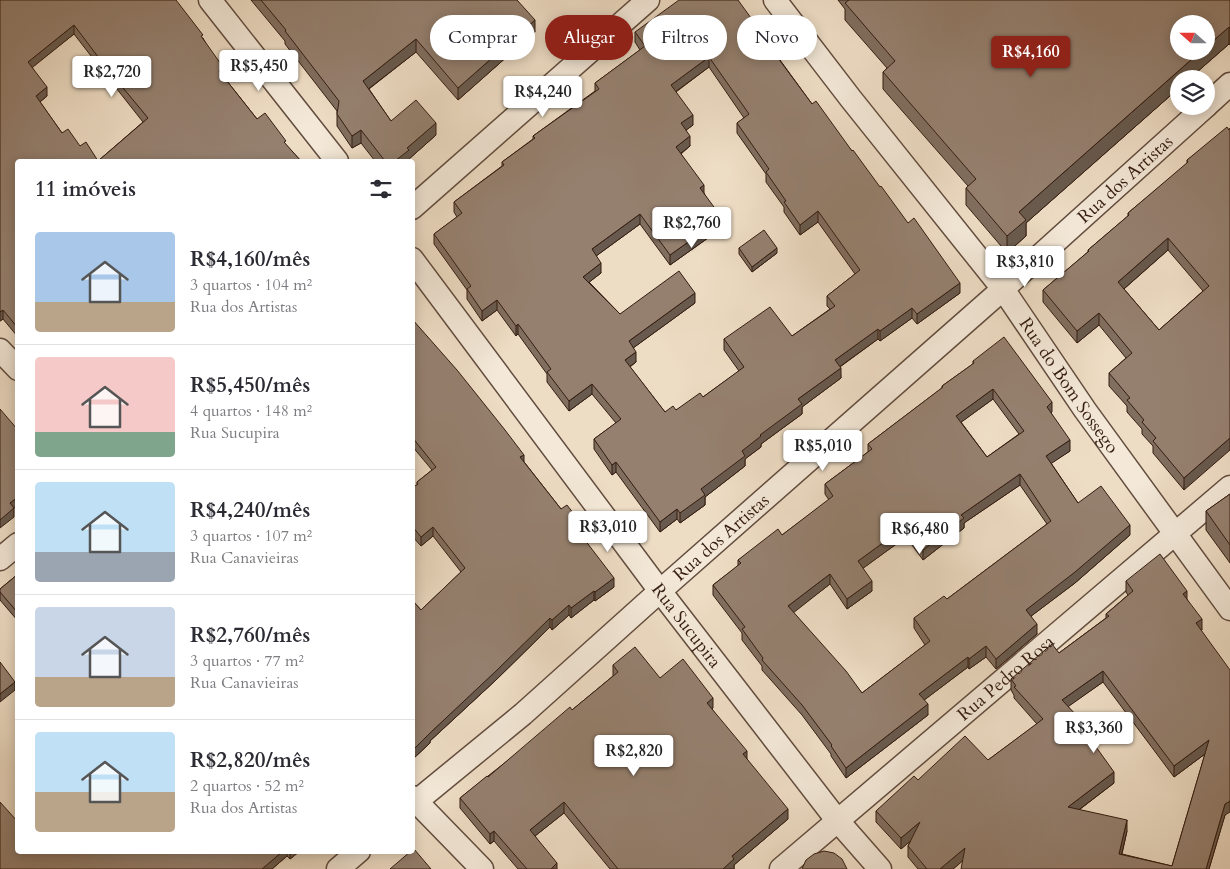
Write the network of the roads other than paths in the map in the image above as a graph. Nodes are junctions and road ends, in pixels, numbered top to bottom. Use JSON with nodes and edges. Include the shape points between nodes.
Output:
{"nodes":[{"id":1,"x":210,"y":0,"type":"edge"},
{"id":2,"x":648,"y":0,"type":"edge"},
{"id":3,"x":776,"y":0,"type":"edge"},
{"id":4,"x":1230,"y":84,"type":"edge"},
{"id":5,"x":1215,"y":98,"type":"edge"},
{"id":6,"x":1196,"y":115,"type":"edge"},
{"id":7,"x":335,"y":159,"type":"edge"},
{"id":8,"x":415,"y":205,"type":"edge"},
{"id":9,"x":415,"y":263,"type":"edge"},
{"id":10,"x":1003,"y":289,"type":"junction"},
{"id":11,"x":0,"y":350,"type":"edge"},
{"id":12,"x":15,"y":366,"type":"edge"},
{"id":13,"x":1230,"y":487,"type":"edge"},
{"id":14,"x":1176,"y":534,"type":"junction"},
{"id":15,"x":15,"y":546,"type":"edge"},
{"id":16,"x":0,"y":559,"type":"edge"},
{"id":17,"x":660,"y":591,"type":"junction"},
{"id":18,"x":1230,"y":609,"type":"edge"},
{"id":19,"x":415,"y":800,"type":"edge"},
{"id":20,"x":415,"y":802,"type":"edge"},
{"id":21,"x":837,"y":820,"type":"junction"},
{"id":22,"x":356,"y":854,"type":"edge"},
{"id":23,"x":338,"y":869,"type":"edge"},
{"id":24,"x":482,"y":869,"type":"edge"},
{"id":25,"x":781,"y":869,"type":"edge"},
{"id":26,"x":880,"y":869,"type":"edge"}],
"edges":[{"from":1,"to":7,"type":"street"},
{"from":2,"to":8,"type":"street"},
{"from":3,"to":10,"type":"street","name":"Rua do Bom Sossego"},
{"from":4,"to":5,"type":"street","name":"Rua dos Artistas"},
{"from":6,"to":10,"type":"street","name":"Rua dos Artistas"},
{"from":9,"to":17,"type":"street","name":"Rua Sucupira"},
{"from":10,"to":14,"type":"street","name":"Rua do Bom Sossego","via":[[1085,410]]},
{"from":10,"to":17,"type":"street","name":"Rua dos Artistas"},
{"from":11,"to":12,"type":"street"},
{"from":13,"to":14,"type":"street","name":"Rua Pedro Rosa"},
{"from":14,"to":18,"type":"street","name":"Rua do Bom Sossego"},
{"from":14,"to":21,"type":"street","name":"Rua Pedro Rosa"},
{"from":15,"to":16,"type":"street"},
{"from":17,"to":19,"type":"street","name":"Rua dos Artistas","via":[[524,714]]},
{"from":17,"to":21,"type":"street","name":"Rua Sucupira"},
{"from":20,"to":24,"type":"street"},
{"from":21,"to":25,"type":"street","name":"Rua Pedro Rosa"},
{"from":21,"to":26,"type":"street","name":"Rua Sucupira"},
{"from":22,"to":23,"type":"street"}]}
